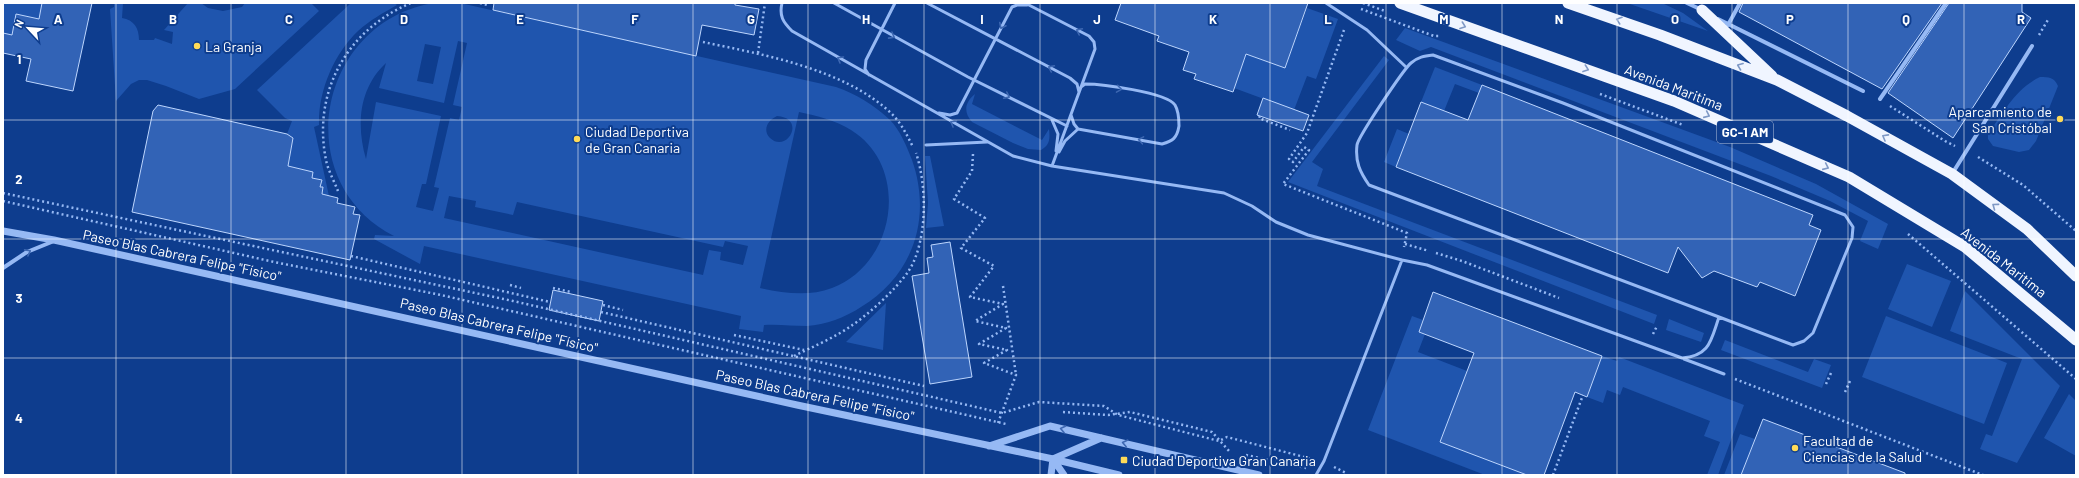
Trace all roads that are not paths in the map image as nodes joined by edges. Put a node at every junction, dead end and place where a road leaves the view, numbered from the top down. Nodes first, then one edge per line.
1 (782, 3) edge
2 (834, 3) edge
3 (895, 3) edge
4 (927, 3) edge
5 (1025, 3) edge
6 (1326, 3) edge
7 (1400, 3) edge
8 (1568, 3) edge
9 (1687, 3) edge
10 (1740, 3) edge
11 (1946, 3) edge
12 (1029, 5) junction
13 (1702, 10) junction
14 (1728, 25) junction
15 (881, 30) junction
16 (995, 39) junction
17 (2032, 46) road end
18 (1406, 67) junction
19 (868, 75) junction
20 (974, 80) junction
21 (1776, 80) junction
22 (1082, 87) junction
23 (1863, 91) dead end
24 (1079, 92) junction
25 (1880, 99) dead end
26 (935, 112) junction
27 (1071, 115) junction
28 (1052, 120) junction
29 (1067, 126) junction
30 (1078, 129) junction
31 (987, 142) junction
32 (926, 145) dead end
33 (1052, 166) junction
34 (1952, 174) junction
35 (2027, 229) junction
36 (3, 231) edge
37 (54, 240) junction
38 (1402, 260) junction
39 (3, 268) edge
40 (2076, 269) edge
41 (2076, 276) edge
42 (1720, 317) junction
43 (2076, 342) edge
44 (1682, 358) junction
45 (1724, 374) road end
46 (1102, 438) junction
47 (989, 446) junction
48 (1053, 459) junction
49 (1318, 474) edge
50 (1051, 475) edge
51 (1064, 475) edge
52 (1119, 475) edge
53 (1259, 475) edge

19 -> 1 lane
2 - 15 lane
3 - 15 lane
4 - 16 lane
5 - 12 lane
6 - 18 lane
7 -> 43 highway, Avenida Maritima / GC-1 AM
21 -> 8 highway
9 - 13 street
10 - 14 street
11 - 25 street
12 -> 16 lane
22 -> 12 lane
13 - 14 street
13 - 21 highway
14 - 23 street
15 - 19 lane
15 -> 20 lane
16 - 20 lane
24 -> 16 lane
17 - 34 street
18 - 42 lane
18 - 42 lane
19 - 26 lane
20 - 26 lane
20 -> 28 lane
34 -> 21 highway
22 - 24 lane
22 -> 30 lane
24 - 27 lane
31 -> 26 lane
27 - 29 lane
27 - 30 lane
28 - 29 lane
28 - 33 lane
29 - 33 lane
30 - 33 lane
31 - 32 lane
31 - 33 lane
33 - 38 lane
35 -> 34 highway
35 - 40 highway
35 - 41 highway
36 - 37 street, Paseo Blas Cabrera Felipe "Físico"
39 -> 37 street
37 - 47 street, Paseo Blas Cabrera Felipe "Físico"
38 - 44 lane
38 - 49 lane
42 - 44 lane
44 - 45 lane
46 -> 47 street
46 - 48 street
53 -> 46 street
47 - 48 street, Paseo Blas Cabrera Felipe "Físico"
48 - 50 street
48 - 51 street
48 - 52 street, Paseo Blas Cabrera Felipe "Físico"

